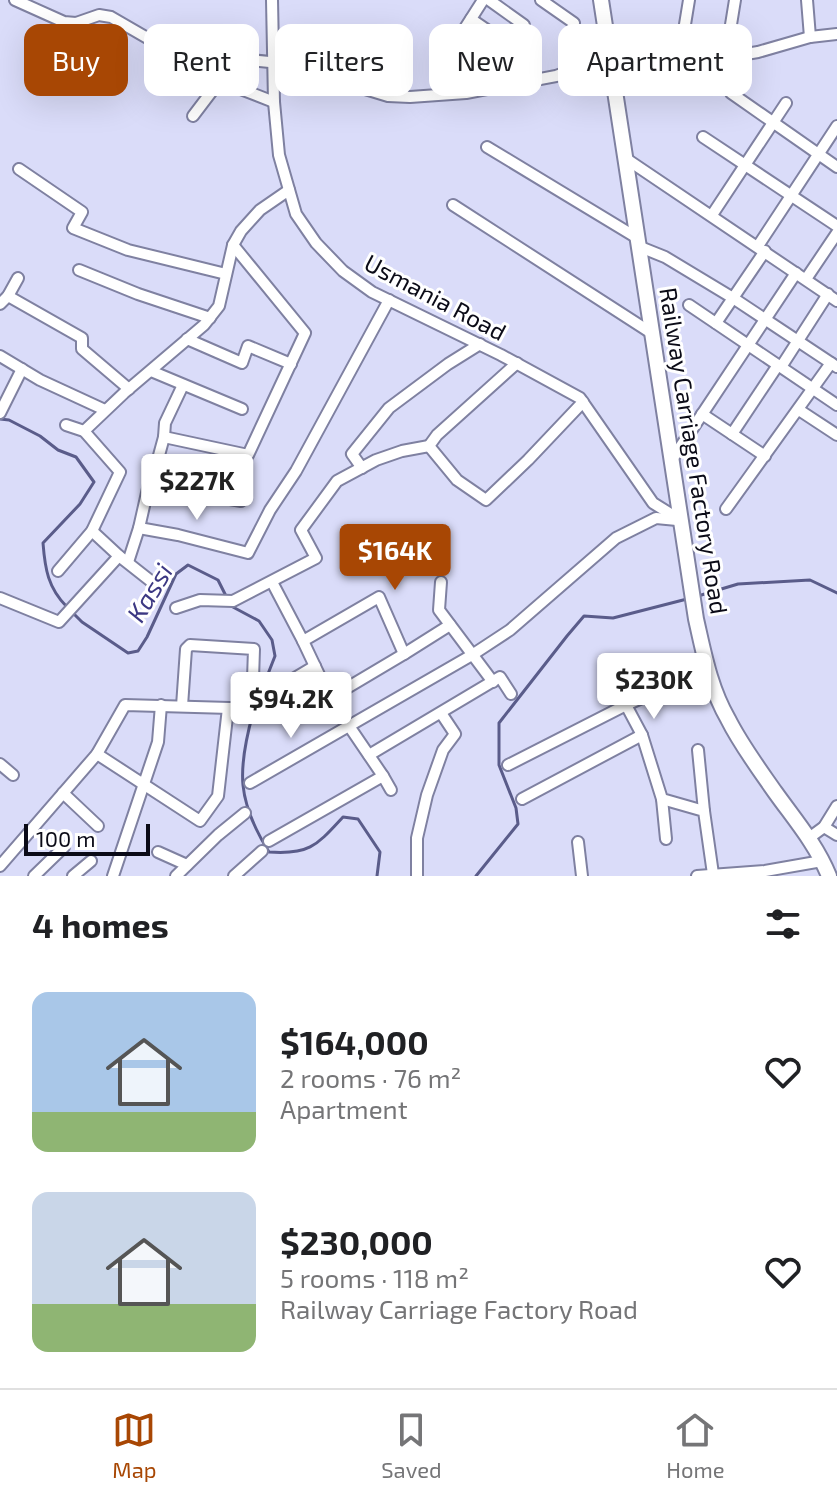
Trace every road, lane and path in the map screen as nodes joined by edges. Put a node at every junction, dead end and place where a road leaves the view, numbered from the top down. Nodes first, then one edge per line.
1 (15, 0) edge
2 (272, 0) edge
3 (486, 0) edge
4 (541, 0) edge
5 (601, 0) edge
6 (689, 0) edge
7 (735, 0) edge
8 (807, 0) edge
9 (471, 19) junction
10 (574, 23) dead end
11 (468, 24) edge
12 (478, 24) edge
13 (522, 24) edge
14 (605, 24) edge
15 (685, 24) edge
16 (731, 24) edge
17 (837, 34) edge
18 (144, 36) edge
19 (810, 37) junction
20 (752, 53) edge
21 (259, 61) edge
22 (274, 63) junction
23 (558, 75) edge
24 (208, 96) edge
25 (258, 96) edge
26 (617, 96) edge
27 (735, 96) edge
28 (274, 102) junction
29 (786, 103) dead end
30 (193, 116) dead end
31 (774, 123) junction
32 (837, 126) edge
33 (703, 137) dead end
34 (487, 147) dead end
35 (818, 154) junction
36 (625, 158) junction
37 (745, 165) junction
38 (837, 167) edge
39 (19, 169) dead end
40 (289, 190) junction
41 (791, 196) junction
42 (453, 205) dead end
43 (712, 215) junction
44 (837, 226) edge
45 (837, 233) edge
46 (639, 243) junction
47 (233, 245) junction
48 (761, 249) junction
49 (79, 270) dead end
50 (226, 274) junction
51 (801, 276) junction
52 (18, 278) dead end
53 (832, 297) edge
54 (733, 298) junction
55 (4, 300) edge
56 (389, 300) junction
57 (689, 305) dead end
58 (210, 318) junction
59 (766, 320) junction
60 (716, 323) junction
61 (653, 334) junction
62 (187, 339) junction
63 (799, 341) junction
64 (480, 344) junction
65 (749, 345) junction
66 (0, 356) edge
67 (517, 363) junction
68 (291, 364) junction
69 (835, 364) edge
70 (780, 366) junction
71 (22, 369) junction
72 (151, 371) junction
73 (183, 385) junction
74 (129, 389) junction
75 (814, 389) junction
76 (583, 402) junction
77 (837, 405) edge
78 (242, 409) dead end
79 (105, 410) junction
80 (799, 410) junction
81 (0, 413) edge
82 (702, 414) junction
83 (66, 425) dead end
84 (84, 431) junction
85 (732, 434) junction
86 (837, 435) edge
87 (164, 437) junction
88 (429, 446) junction
89 (765, 456) junction
90 (673, 458) junction
91 (362, 468) junction
92 (149, 484) junction
93 (241, 501) dead end
94 (726, 509) dead end
95 (683, 521) junction
96 (139, 528) junction
97 (92, 531) junction
98 (123, 559) junction
99 (58, 571) dead end
100 (152, 582) dead end
101 (272, 582) junction
102 (441, 582) dead end
103 (0, 598) edge
104 (176, 608) dead end
105 (450, 625) junction
106 (303, 641) junction
107 (404, 654) junction
108 (472, 655) junction
109 (315, 666) junction
110 (707, 669) junction
111 (493, 682) junction
112 (511, 694) dead end
113 (330, 698) junction
114 (161, 705) junction
115 (626, 705) junction
116 (182, 706) junction
117 (228, 708) junction
118 (256, 709) junction
119 (441, 713) junction
120 (349, 727) junction
121 (642, 735) junction
122 (698, 750) dead end
123 (97, 754) junction
124 (369, 755) junction
125 (0, 764) edge
126 (508, 765) dead end
127 (13, 775) dead end
128 (383, 776) junction
129 (144, 783) junction
130 (250, 783) dead end
131 (391, 790) dead end
132 (63, 793) junction
133 (522, 799) dead end
134 (662, 799) junction
135 (837, 806) edge
136 (704, 811) junction
137 (245, 813) dead end
138 (200, 821) junction
139 (98, 826) dead end
140 (824, 827) junction
141 (218, 835) junction
142 (837, 835) edge
143 (809, 838) junction
144 (666, 839) dead end
145 (269, 841) dead end
146 (578, 842) dead end
147 (64, 847) dead end
148 (262, 851) dead end
149 (158, 852) dead end
150 (91, 861) dead end
151 (822, 861) junction
152 (187, 865) junction
153 (0, 866) edge
154 (713, 874) edge
155 (34, 876) edge
156 (73, 876) edge
157 (113, 876) edge
158 (176, 876) edge
159 (234, 876) edge
160 (417, 876) edge
161 (582, 876) edge
162 (697, 876) edge
163 (829, 876) edge

1 - 18 street
2 - 22 street, Usmania Road
3 - 9 street
3 - 13 street
4 - 10 street
5 - 14 main road, Railway Carriage Factory Road
6 - 15 street
7 - 16 street
8 - 19 street
9 - 11 street
9 - 12 street
17 - 19 street
19 - 20 street
21 - 22 street
22 - 23 street
22 - 28 street, Usmania Road
24 - 30 street
25 - 28 street
26 - 36 main road, Railway Carriage Factory Road
27 - 31 street
28 - 40 street, Usmania Road
29 - 31 street
31 - 35 street
31 - 37 street
32 - 35 street
33 - 37 street
34 - 46 street
35 - 38 street
35 - 41 street
36 - 43 street
36 - 46 main road, Railway Carriage Factory Road
37 - 41 street
37 - 43 street
39 - 50 street
40 - 47 street
40 - 56 street, Usmania Road
41 - 44 street
41 - 48 street
42 - 61 street
43 - 48 street
45 - 51 street
46 - 54 street
46 - 61 main road, Railway Carriage Factory Road
47 - 50 street
47 - 68 street
48 - 51 street
48 - 54 street
49 - 58 street
50 - 58 street
51 - 53 street
51 - 59 street
52 - 55 street
53 - 63 street
54 - 59 street
54 - 60 street
55 - 74 street
56 - 64 street, Usmania Road
56 - 96 street
57 - 60 street
58 - 62 street
59 - 63 street
59 - 65 street
60 - 65 street
61 - 90 main road, Railway Carriage Factory Road
62 - 68 street
62 - 72 street
63 - 69 street
63 - 70 street
64 - 67 street, Usmania Road
64 - 91 street
65 - 70 street
65 - 82 street
66 - 71 street
67 - 76 street, Usmania Road
67 - 88 street
68 - 87 street
69 - 75 street
70 - 75 street
70 - 85 street
71 - 79 street
71 - 81 street
72 - 73 street
72 - 74 street
73 - 78 street
73 - 87 street
74 - 79 street
75 - 77 street
75 - 80 street
76 - 88 street
76 - 95 street, Usmania Road
79 - 84 street
80 - 86 street
80 - 89 street
82 - 85 street
82 - 90 street
83 - 84 street
84 - 97 street
85 - 89 street
87 - 92 street
88 - 91 street
89 - 94 street
90 - 95 main road, Railway Carriage Factory Road
91 - 101 street
92 - 93 street
92 - 96 street
95 - 108 street
95 - 110 main road, Railway Carriage Factory Road
96 - 98 street
97 - 98 street
97 - 99 street
98 - 100 street
98 - 103 street
101 - 104 street
101 - 106 street
102 - 105 street
105 - 107 street
105 - 108 street
106 - 107 street
106 - 109 street
107 - 113 street
108 - 111 street
108 - 120 street
109 - 113 street
109 - 118 street
110 - 115 street
110 - 143 main road, Railway Carriage Factory Road
111 - 112 street
111 - 119 street
113 - 120 street
114 - 116 street
114 - 123 street
114 - 129 street
115 - 121 street
115 - 126 street
116 - 117 street
116 - 118 street
117 - 118 street
117 - 138 street
119 - 124 street
119 - 160 street
120 - 124 street
120 - 130 street
121 - 133 street
121 - 134 street
122 - 136 street
123 - 129 street
123 - 132 street
124 - 128 street
125 - 127 street
128 - 131 street
128 - 145 street
129 - 138 street
129 - 157 street
132 - 139 street
132 - 153 street
134 - 136 street
134 - 144 street
135 - 140 street
136 - 154 street
137 - 141 street
138 - 141 street
140 - 142 street
140 - 143 street
141 - 152 street
143 - 151 main road, Railway Carriage Factory Road
146 - 161 street
147 - 155 street
148 - 159 street
149 - 152 street
150 - 156 street
151 - 154 street
151 - 163 main road, Railway Carriage Factory Road
152 - 158 street
154 - 162 street

